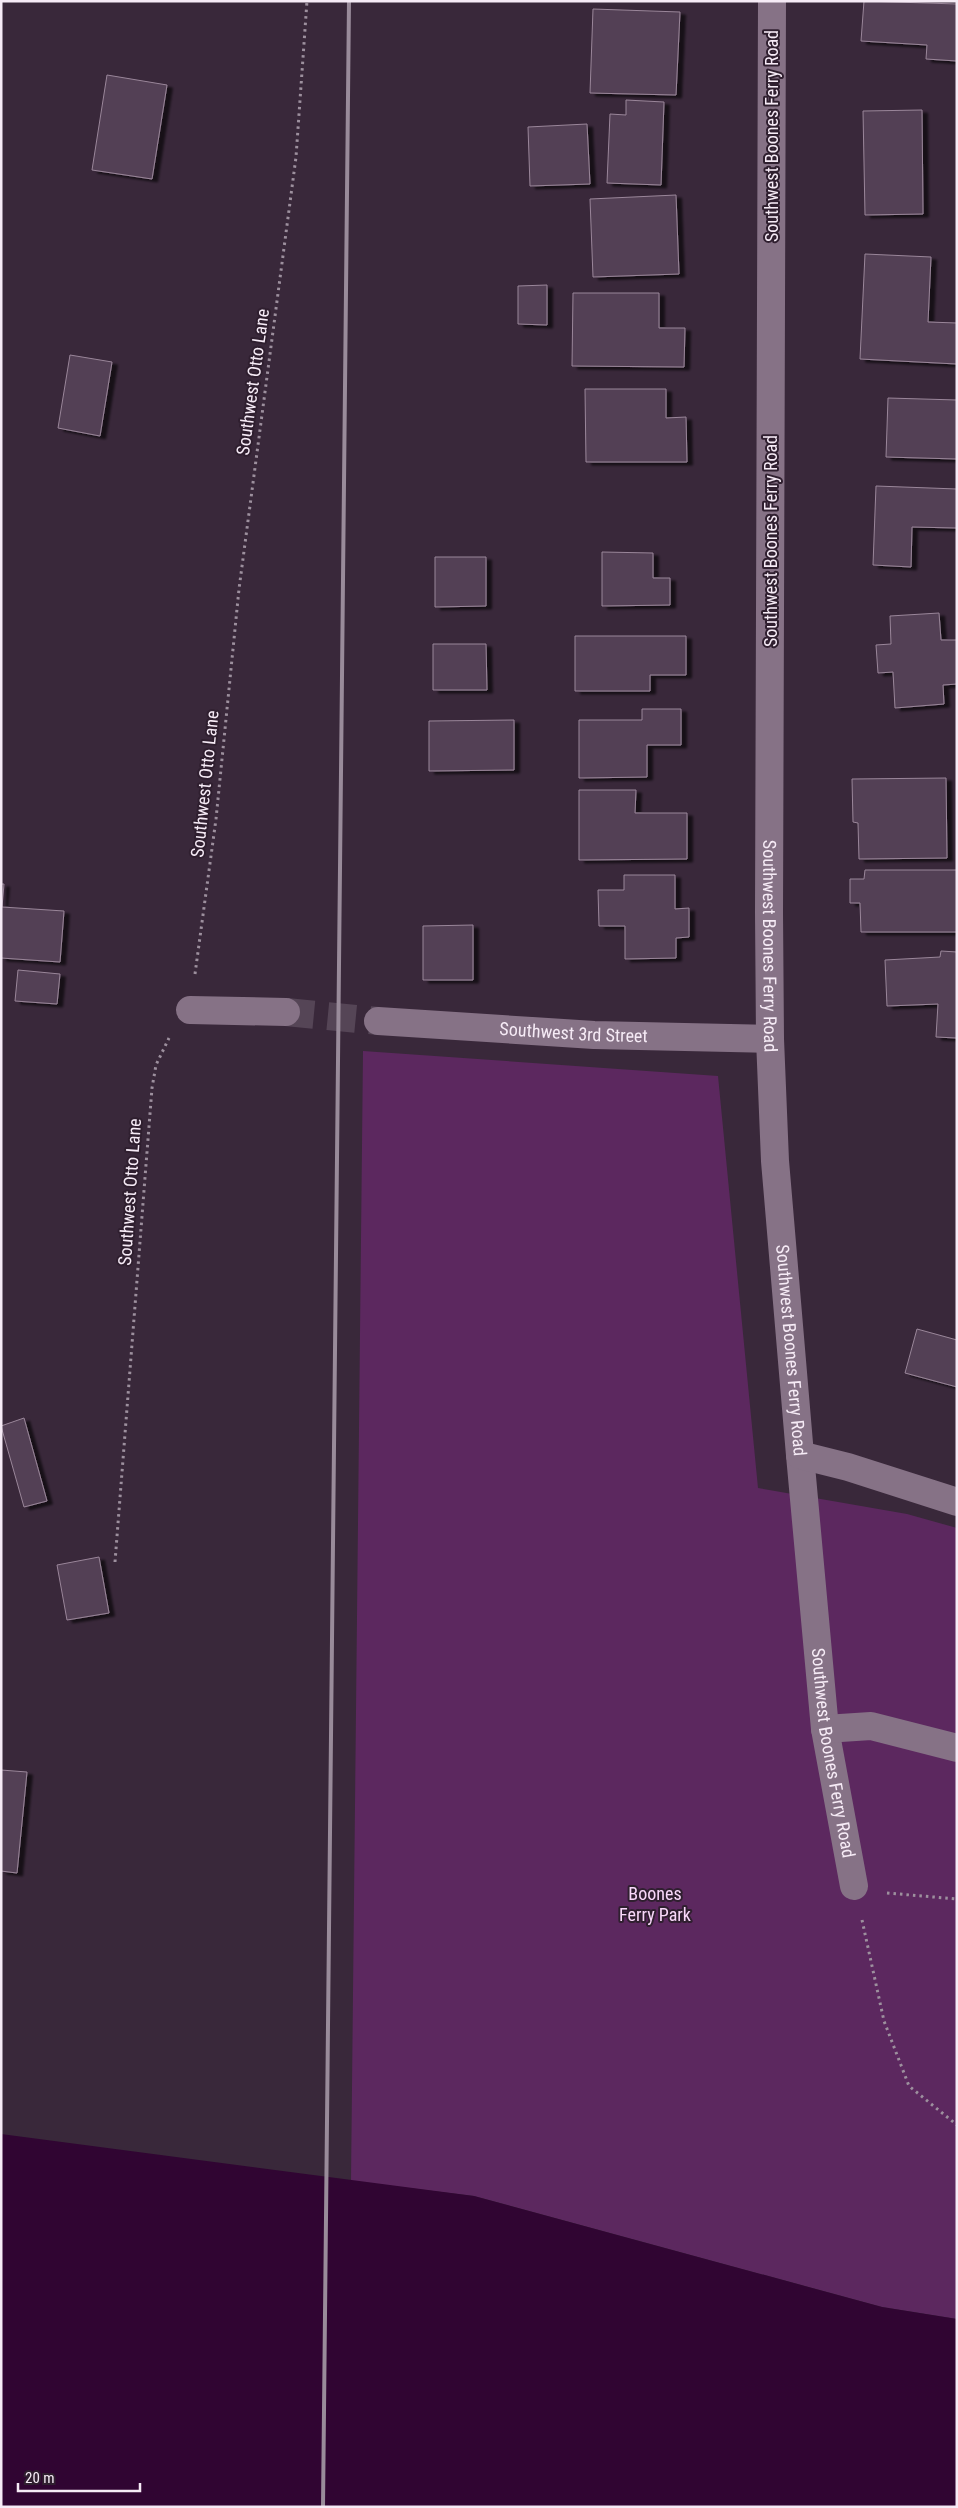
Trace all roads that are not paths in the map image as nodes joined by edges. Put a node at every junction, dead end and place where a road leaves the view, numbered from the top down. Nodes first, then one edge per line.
1 (772, 1) edge
2 (190, 1010) road end
3 (286, 1012) tunnel mouth
4 (378, 1021) tunnel mouth
5 (770, 1039) junction
6 (800, 1455) junction
7 (957, 1502) edge
8 (825, 1730) junction
9 (957, 1748) edge
10 (854, 1886) road end

1 - 5 street, Southwest Boones Ferry Road
2 - 3 street
4 - 5 street, Southwest 3rd Street
5 - 6 street, Southwest Boones Ferry Road
6 - 7 street
6 - 8 street, Southwest Boones Ferry Road
8 - 9 street
8 - 10 street, Southwest Boones Ferry Road

